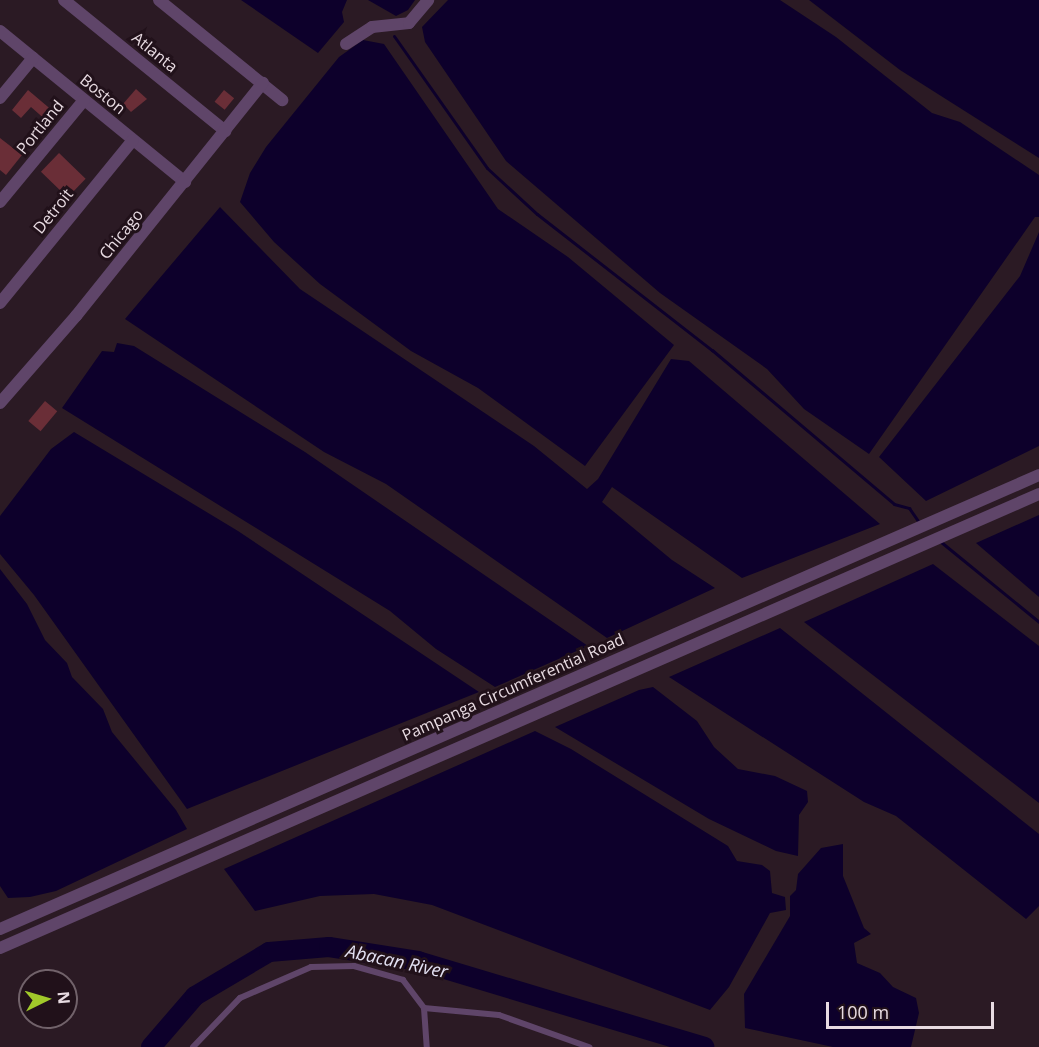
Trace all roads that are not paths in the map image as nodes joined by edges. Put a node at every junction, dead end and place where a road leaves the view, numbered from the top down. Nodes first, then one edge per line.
1 (64, 0) edge
2 (159, 0) edge
3 (428, 0) edge
4 (0, 31) edge
5 (346, 44) dead end
6 (33, 58) junction
7 (263, 83) junction
8 (0, 98) edge
9 (84, 100) junction
10 (282, 100) dead end
11 (225, 131) junction
12 (133, 140) junction
13 (185, 182) junction
14 (0, 202) edge
15 (0, 303) edge
16 (0, 403) edge
17 (1039, 475) edge
18 (1039, 494) edge
19 (0, 929) edge
20 (0, 948) edge
21 (424, 1008) junction
22 (193, 1047) edge
23 (427, 1047) edge
24 (589, 1047) edge

1 - 11 street, Atlanta
2 - 7 street
3 - 5 street
4 - 6 street, Boston
6 - 8 street
6 - 9 street, Boston
7 - 10 street
7 - 11 street, Chicago
9 - 12 street, Boston
9 - 14 street, Portland
11 - 13 street, Chicago
12 - 13 street, Boston
12 - 15 street, Detroit
13 - 16 street, Chicago
17 - 19 street, Pampanga Circumferential Road
18 - 20 street, Pampanga Circumferential Road
21 - 22 lane
21 - 23 lane
21 - 24 lane

